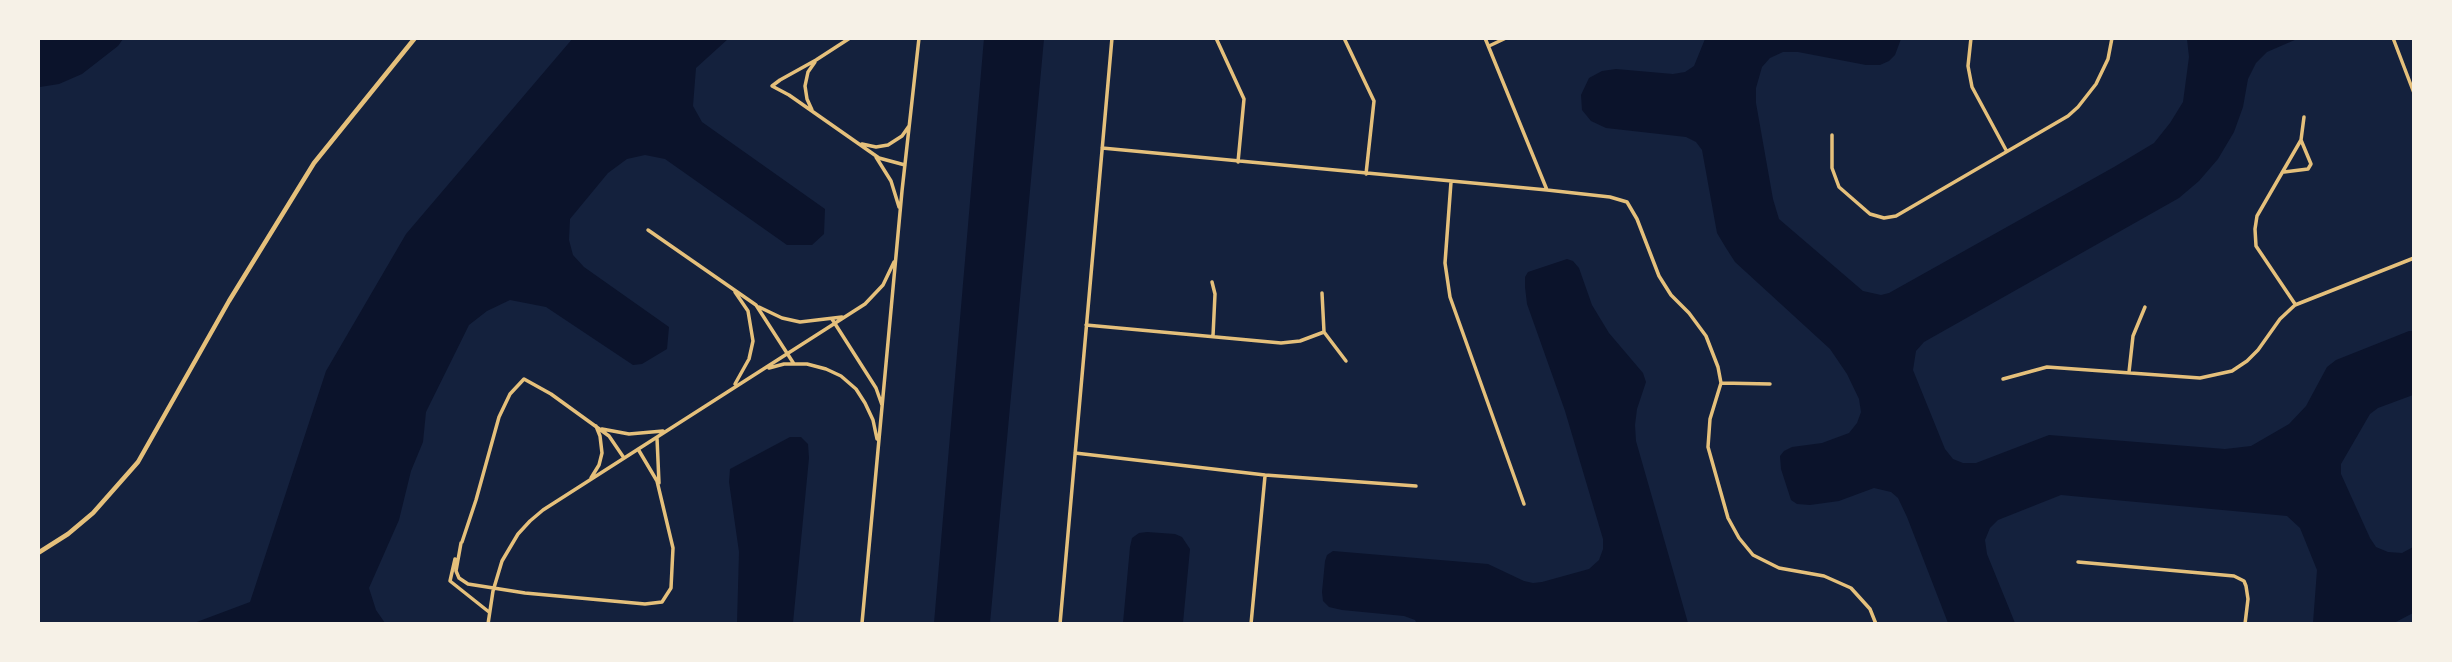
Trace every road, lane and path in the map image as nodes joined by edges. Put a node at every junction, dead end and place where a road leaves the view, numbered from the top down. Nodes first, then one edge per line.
1 (415, 38) edge
2 (850, 38) edge
3 (919, 38) edge
4 (1112, 38) edge
5 (1216, 38) edge
6 (1344, 38) edge
7 (1485, 38) edge
8 (1506, 38) edge
9 (1971, 38) edge
10 (2112, 38) edge
11 (2393, 38) edge
12 (1489, 46) junction
13 (816, 60) junction
14 (2413, 93) edge
15 (816, 113) junction
16 (2304, 117) dead end
17 (912, 118) junction
18 (1832, 135) dead end
19 (2301, 140) junction
20 (857, 142) junction
21 (1102, 148) junction
22 (2006, 150) junction
23 (871, 152) junction
24 (1238, 163) junction
25 (905, 165) junction
26 (2284, 172) junction
27 (1366, 174) junction
28 (1451, 182) junction
29 (1547, 190) junction
30 (900, 212) junction
31 (648, 230) dead end
32 (897, 248) junction
33 (2413, 258) edge
34 (1212, 282) dead end
35 (732, 288) junction
36 (1322, 293) dead end
37 (754, 304) junction
38 (2295, 305) junction
39 (2146, 307) dead end
40 (833, 321) junction
41 (1086, 326) junction
42 (1324, 332) junction
43 (1213, 336) junction
44 (788, 353) junction
45 (1346, 361) dead end
46 (794, 363) junction
47 (2129, 373) junction
48 (756, 374) junction
49 (2003, 379) dead end
50 (1721, 383) junction
51 (1770, 384) dead end
52 (729, 391) junction
53 (882, 411) junction
54 (596, 426) junction
55 (667, 431) junction
56 (657, 437) junction
57 (878, 448) junction
58 (638, 449) junction
59 (1075, 453) junction
60 (624, 458) junction
61 (1265, 475) junction
62 (584, 484) junction
63 (659, 485) junction
64 (1416, 486) dead end
65 (1524, 504) dead end
66 (461, 543) junction
67 (38, 553) edge
68 (2078, 562) dead end
69 (494, 587) junction
70 (489, 612) junction
71 (862, 623) edge
72 (488, 624) edge
73 (1060, 624) edge
74 (1251, 624) edge
75 (1876, 624) edge
76 (2245, 624) edge

1 - 67 street
2 - 13 street
3 - 17 street
4 - 21 street
5 - 24 street
6 - 27 street
7 - 12 street
8 - 12 street
9 - 22 street
10 - 22 street
11 - 14 street
12 - 29 street
13 - 15 street
13 - 15 street
15 - 20 street
16 - 19 street
17 - 20 street
17 - 25 street
18 - 22 street
19 - 26 street
19 - 26 street
20 - 23 street
21 - 24 street
21 - 41 street
23 - 25 street
23 - 30 street
24 - 27 street
25 - 30 street
26 - 38 street
27 - 28 street
28 - 29 street
28 - 65 street
29 - 50 street
30 - 32 street
31 - 35 street
32 - 40 street
32 - 53 street
33 - 38 street
34 - 43 street
35 - 37 street
35 - 52 street
36 - 42 street
37 - 40 street
37 - 44 street
38 - 47 street
39 - 47 street
40 - 44 street
40 - 53 street
41 - 43 street
41 - 59 street
42 - 43 street
42 - 45 street
44 - 46 street
44 - 48 street
46 - 48 street
46 - 57 street
47 - 49 street
48 - 52 street
50 - 51 street
50 - 75 street
52 - 55 street
53 - 57 street
54 - 55 street
54 - 60 street
54 - 62 street
54 - 66 street
55 - 56 street
56 - 58 street
56 - 63 street
57 - 71 street
58 - 60 street
58 - 63 street
59 - 61 street
59 - 73 street
60 - 62 street
61 - 64 street
61 - 74 street
62 - 69 street
63 - 69 street
66 - 69 street
66 - 70 street
68 - 76 street
69 - 70 street
70 - 72 street

